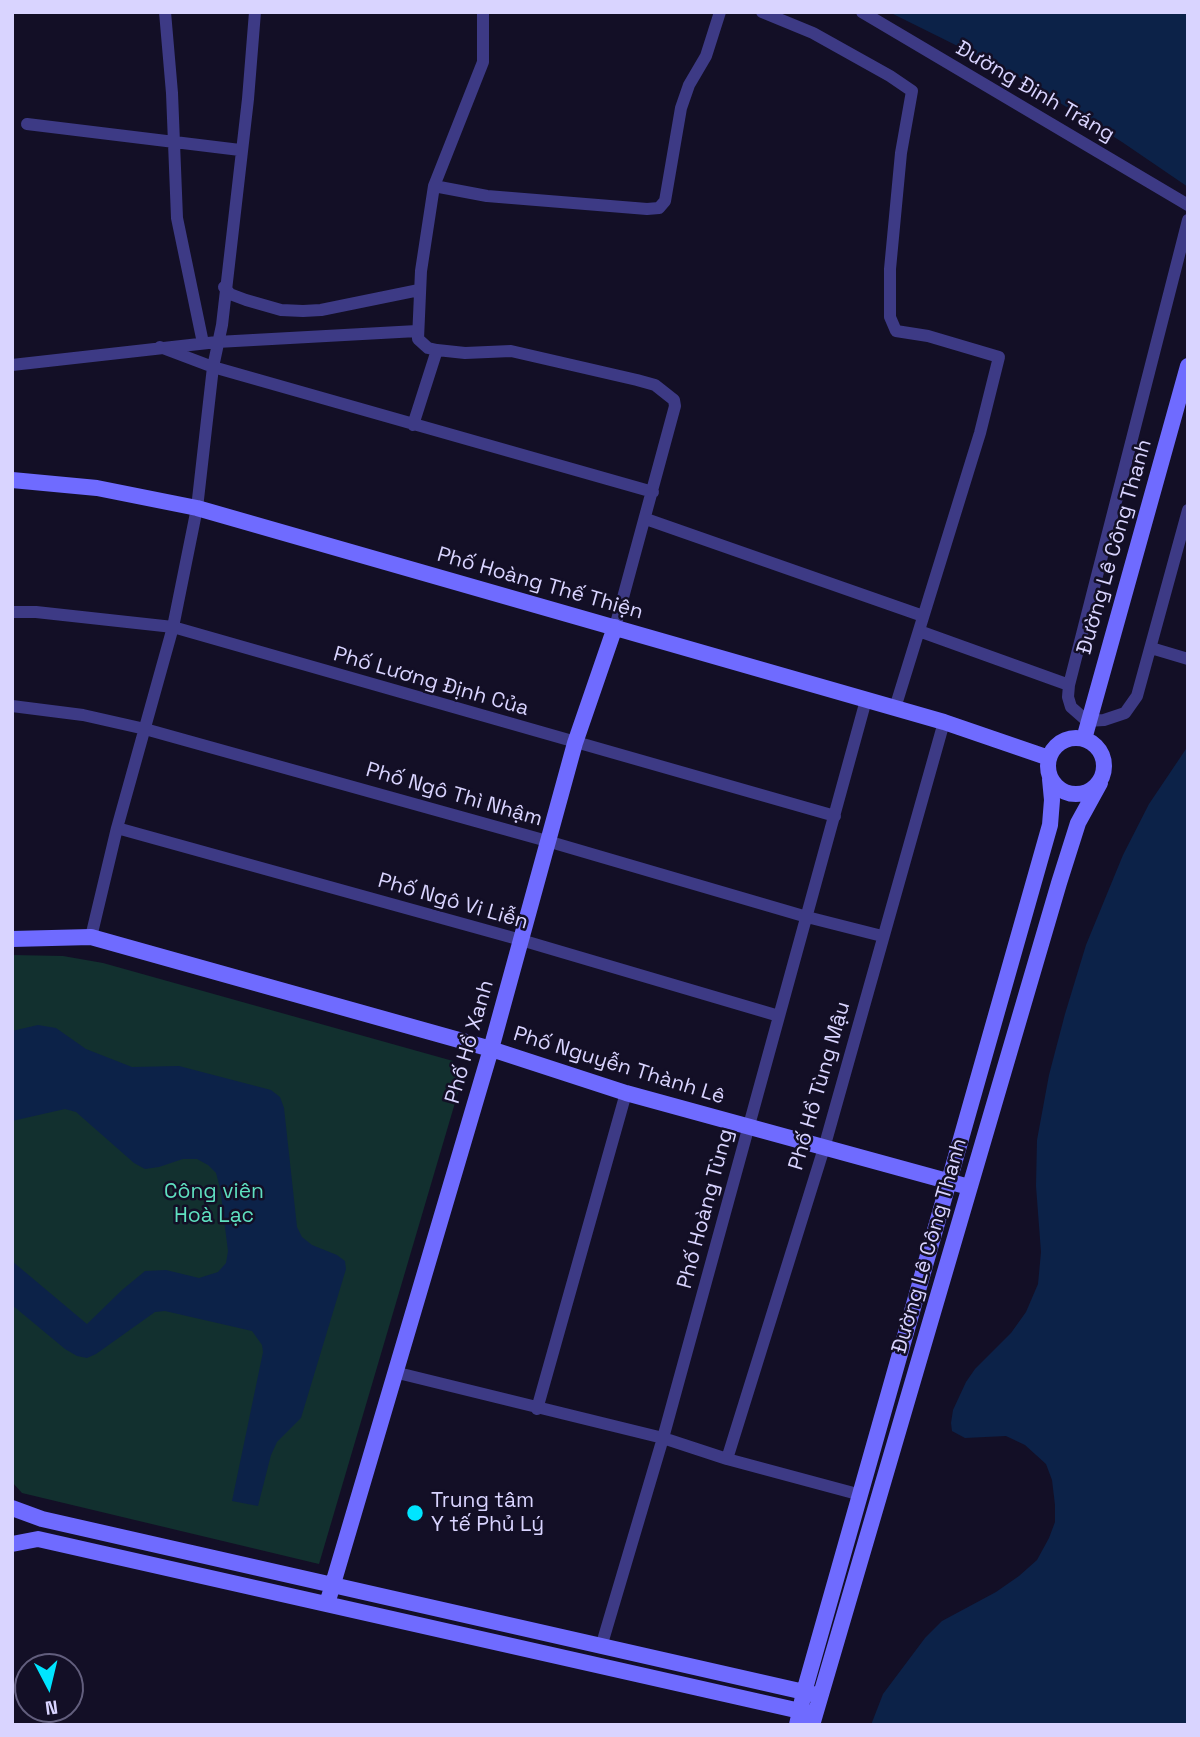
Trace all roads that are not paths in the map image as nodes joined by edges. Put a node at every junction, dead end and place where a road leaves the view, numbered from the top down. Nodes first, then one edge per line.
1 (165, 12) edge
2 (255, 12) edge
3 (483, 12) edge
4 (720, 12) edge
5 (762, 12) edge
6 (862, 12) edge
7 (27, 124) dead end
8 (175, 143) junction
9 (240, 150) junction
10 (434, 186) junction
11 (1188, 205) edge
12 (1188, 220) edge
13 (225, 287) junction
14 (419, 290) junction
15 (417, 331) junction
16 (217, 342) junction
17 (203, 343) junction
18 (160, 347) junction
19 (437, 350) junction
20 (12, 365) edge
21 (1188, 366) edge
22 (213, 368) junction
23 (413, 425) junction
24 (12, 480) edge
25 (653, 492) junction
26 (197, 509) junction
27 (1188, 510) edge
28 (646, 519) junction
29 (12, 612) edge
30 (923, 616) junction
31 (173, 627) junction
32 (615, 627) junction
33 (919, 631) junction
34 (1151, 648) junction
35 (1188, 659) edge
36 (1069, 685) junction
37 (866, 700) junction
38 (12, 706) edge
39 (895, 708) junction
40 (1087, 721) junction
41 (944, 722) junction
42 (145, 729) junction
43 (1084, 739) junction
44 (575, 743) junction
45 (1049, 758) junction
46 (1050, 779) junction
47 (1100, 783) junction
48 (835, 816) junction
49 (117, 828) junction
50 (548, 841) junction
51 (807, 917) junction
52 (882, 936) junction
53 (91, 937) junction
54 (12, 939) edge
55 (520, 940) junction
56 (779, 1016) junction
57 (491, 1049) junction
58 (626, 1093) junction
59 (749, 1125) junction
60 (824, 1148) junction
61 (950, 1181) junction
62 (969, 1187) junction
63 (394, 1372) junction
64 (537, 1409) junction
65 (663, 1438) junction
66 (727, 1459) junction
67 (861, 1495) junction
68 (12, 1508) edge
69 (12, 1544) edge
70 (331, 1585) junction
71 (327, 1604) junction
72 (601, 1647) junction
73 (597, 1665) junction
74 (811, 1694) junction
75 (806, 1719) edge

1 - 8 street
2 - 9 street
3 - 10 street
4 - 10 street
5 - 30 street
6 - 11 street, Đường Đinh Tráng
7 - 8 street
8 - 9 street
8 - 17 street
9 - 13 street
10 - 14 street
12 - 36 street
13 - 14 street
13 - 16 street
14 - 15 street
15 - 16 street
15 - 19 street
16 - 17 street
16 - 22 street
17 - 18 street
18 - 20 street
18 - 22 street
19 - 23 street
19 - 25 street, Phố Hồ Xanh
21 - 40 street, Đường Lê Công Thanh
22 - 23 street
22 - 26 street
23 - 25 street
24 - 26 street, Phố Hoàng Thế Thiện
25 - 28 street, Phố Hồ Xanh
26 - 31 street
26 - 32 street, Phố Hoàng Thế Thiện
27 - 34 street
28 - 30 street
28 - 32 street, Phố Hồ Xanh
29 - 31 street, Phố Lương Định Của
30 - 33 street
31 - 42 street
31 - 44 street, Phố Lương Định Của
32 - 37 street, Phố Hoàng Thế Thiện
32 - 44 street, Phố Hồ Xanh
33 - 36 street
33 - 39 street
34 - 35 street
34 - 40 street
36 - 40 street
37 - 39 street, Phố Hoàng Thế Thiện
37 - 48 street, Phố Hoàng Tùng
38 - 42 street, Phố Ngô Thì Nhậm
39 - 41 street, Phố Hoàng Thế Thiện
40 - 43 street, Đường Lê Công Thanh
41 - 45 street, Phố Hoàng Thế Thiện
41 - 52 street, Phố Hồ Tùng Mậu
42 - 49 street
42 - 50 street, Phố Ngô Thì Nhậm
43 - 45 street
43 - 47 street
44 - 48 street, Phố Lương Định Của
44 - 50 street, Phố Hồ Xanh
45 - 46 street
46 - 47 street
46 - 61 street, Đường Lê Công Thanh
47 - 62 street, Đường Lê Công Thanh
48 - 51 street, Phố Hoàng Tùng
49 - 53 street
49 - 55 street, Phố Ngô Vi Liễn
50 - 51 street, Phố Ngô Thì Nhậm
50 - 55 street, Phố Hồ Xanh
51 - 52 street, Phố Ngô Thì Nhậm
51 - 56 street, Phố Hoàng Tùng
52 - 60 street, Phố Hồ Tùng Mậu
53 - 54 street, Phố Nguyễn Thành Lê
53 - 57 street, Phố Nguyễn Thành Lê
55 - 56 street, Phố Ngô Vi Liễn
55 - 57 street, Phố Hồ Xanh
56 - 59 street, Phố Hoàng Tùng
57 - 58 street, Phố Nguyễn Thành Lê
57 - 63 street, Phố Hồ Xanh
58 - 59 street, Phố Nguyễn Thành Lê
58 - 64 street
59 - 60 street, Phố Nguyễn Thành Lê
59 - 65 street, Phố Hoàng Tùng
60 - 61 street, Phố Nguyễn Thành Lê
60 - 66 street, Phố Hồ Tùng Mậu
61 - 62 street, Phố Nguyễn Thành Lê
61 - 67 street, Đường Lê Công Thanh
62 - 74 street, Đường Lê Công Thanh
63 - 64 street
63 - 70 street, Phố Hồ Xanh
64 - 65 street
65 - 66 street
65 - 72 street, Phố Hoàng Tùng
66 - 67 street
67 - 74 street, Đường Lê Công Thanh
68 - 70 street
69 - 71 street
70 - 71 street, Phố Hồ Xanh
70 - 72 street
71 - 73 street
72 - 73 street
72 - 74 street
73 - 75 street
74 - 75 street, Đường Lê Công Thanh

